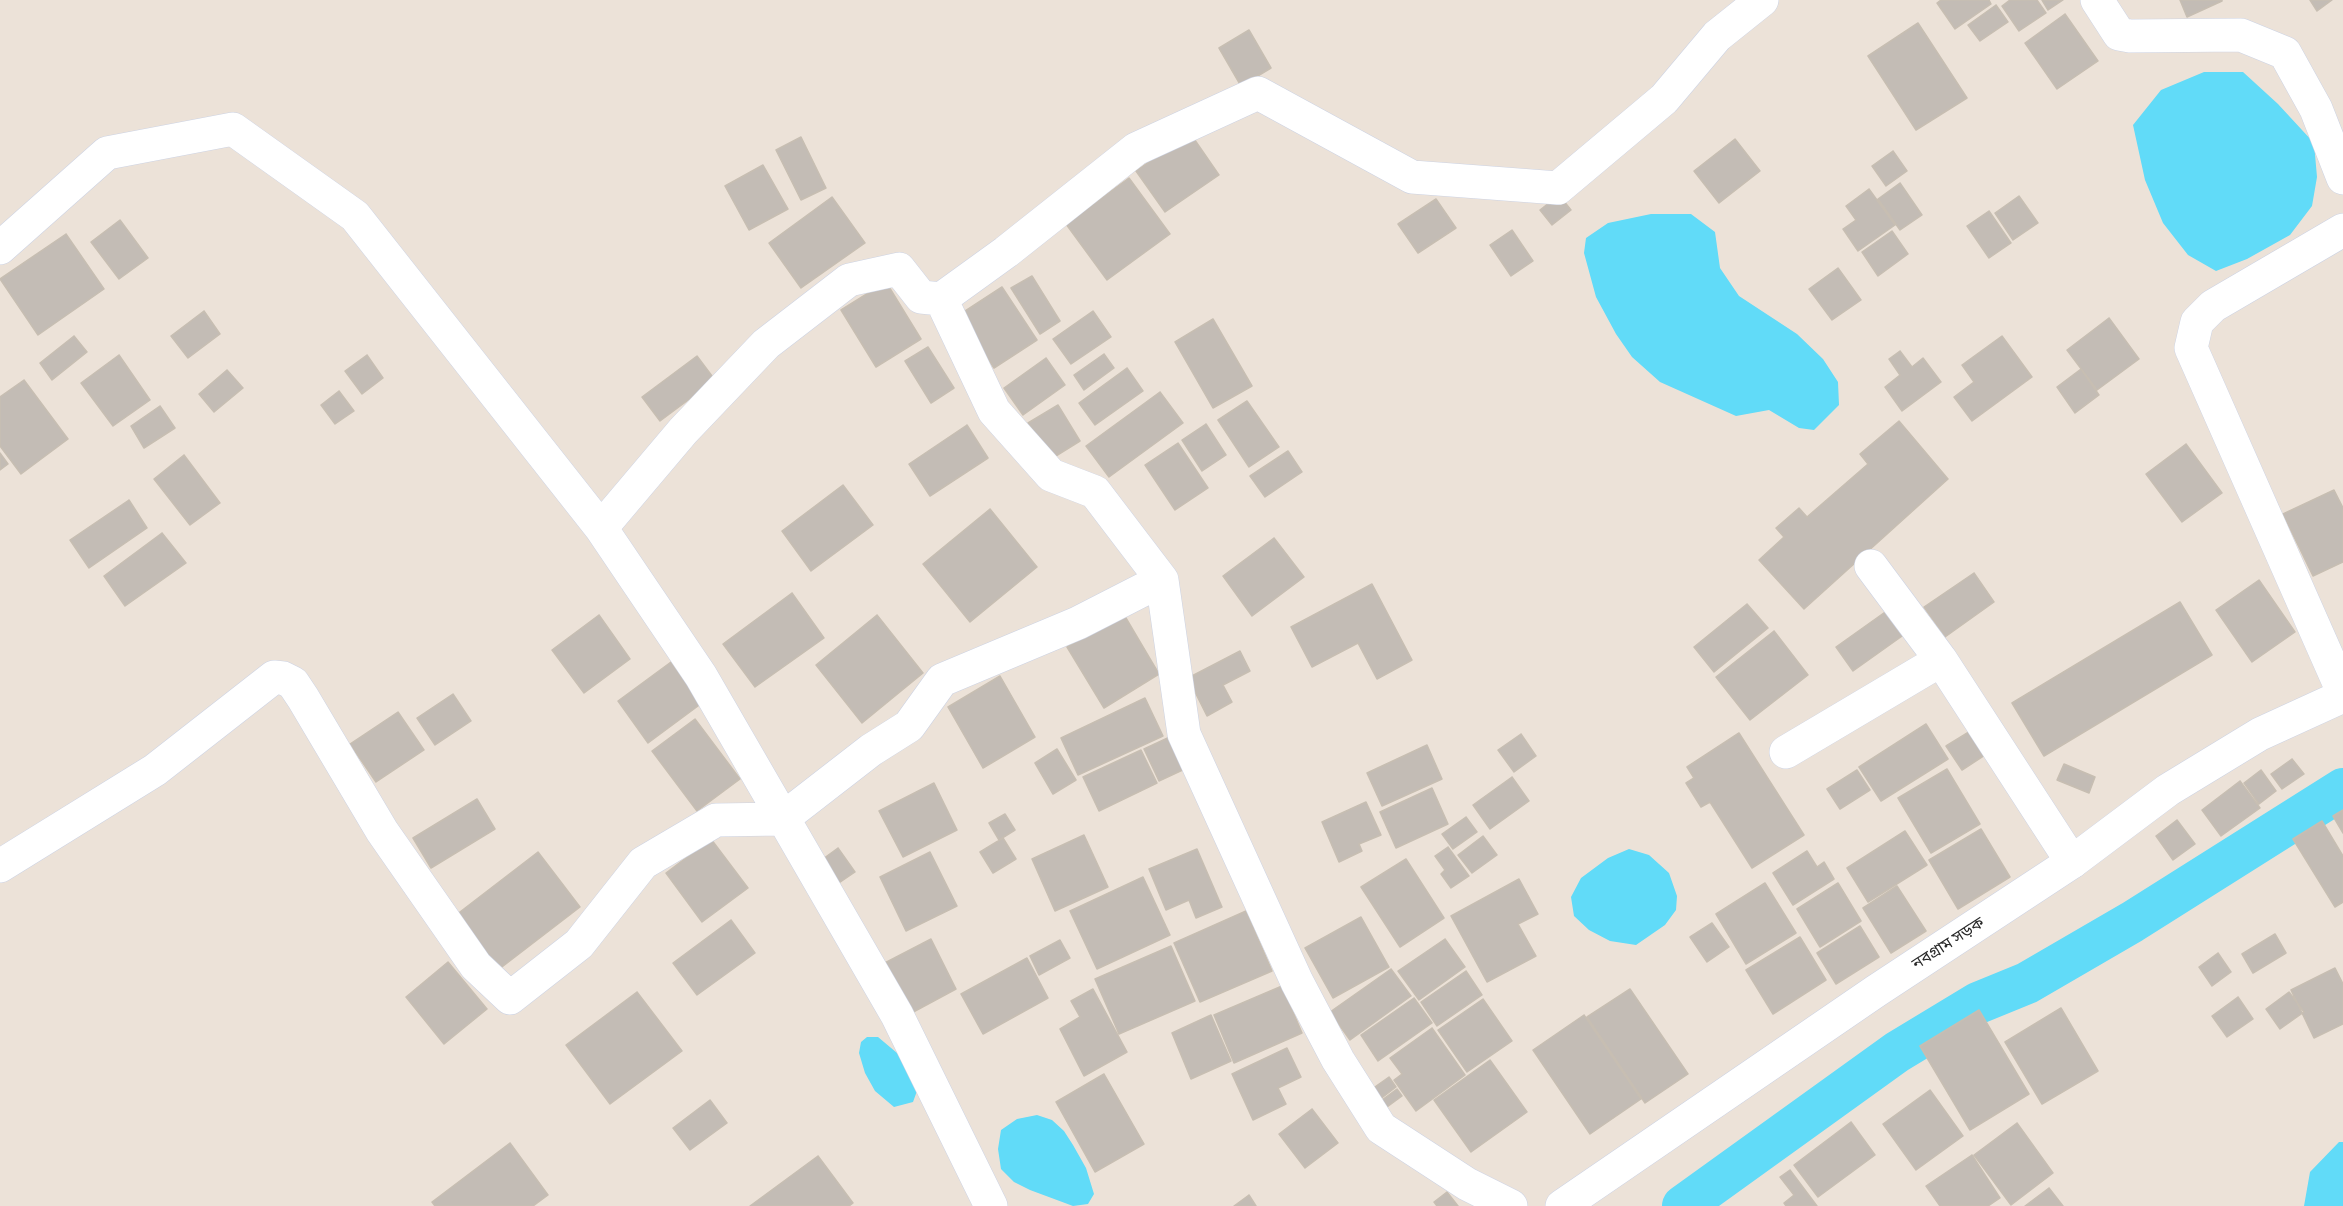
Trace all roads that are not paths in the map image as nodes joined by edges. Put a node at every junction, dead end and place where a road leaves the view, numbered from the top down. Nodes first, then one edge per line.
1 (1762, 0) edge
2 (2097, 0) edge
3 (2331, 109) edge
4 (2343, 178) edge
5 (2343, 230) edge
6 (0, 248) edge
7 (941, 299) junction
8 (601, 528) junction
9 (1871, 566) dead end
10 (1162, 580) junction
11 (1941, 660) junction
12 (2343, 694) edge
13 (1786, 753) dead end
14 (782, 819) junction
15 (2073, 862) junction
16 (0, 866) edge
17 (1595, 1197) edge
18 (991, 1206) edge
19 (1510, 1206) edge
20 (1562, 1206) edge

1 - 7 street
2 - 3 street
3 - 4 street
5 - 12 street
6 - 8 street
7 - 8 street
7 - 10 street
8 - 14 street
9 - 11 street
10 - 14 street
10 - 19 street
11 - 13 street
11 - 15 street
12 - 15 street, নবগ্রাম সড়ক
14 - 16 street
14 - 18 street
15 - 17 street, নবগ্রাম সড়ক
17 - 20 street, নবগ্রাম সড়ক

